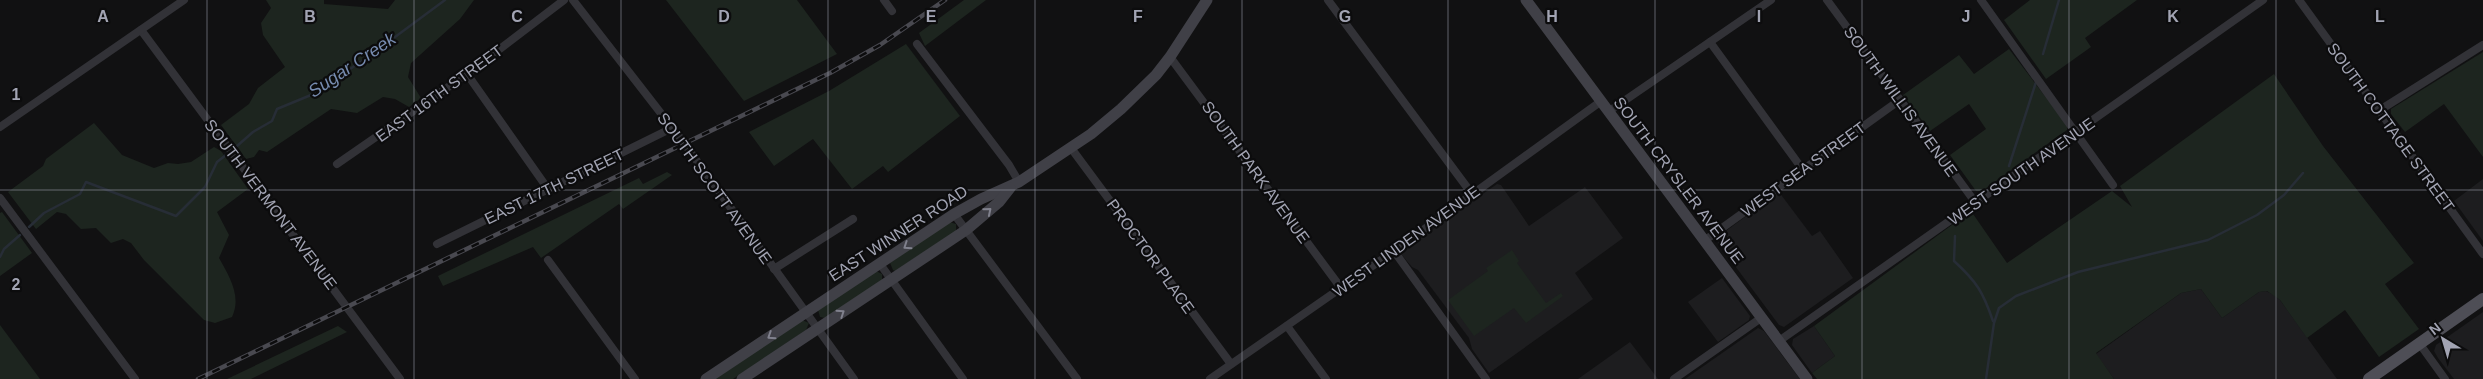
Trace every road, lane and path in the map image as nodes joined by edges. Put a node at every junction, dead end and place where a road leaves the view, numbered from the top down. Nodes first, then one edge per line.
1 (184, 0) edge
2 (564, 0) edge
3 (573, 0) edge
4 (884, 0) edge
5 (1207, 0) edge
6 (1328, 0) edge
7 (1526, 0) edge
8 (1771, 0) edge
9 (1827, 0) edge
10 (1982, 0) edge
11 (2263, 0) edge
12 (2299, 0) edge
13 (892, 11) dead end
14 (141, 30) junction
15 (1710, 42) junction
16 (917, 44) dead end
17 (2483, 45) edge
18 (1170, 57) junction
19 (467, 74) junction
20 (1898, 95) junction
21 (1600, 102) junction
22 (2380, 110) junction
23 (1608, 112) junction
24 (0, 127) edge
25 (672, 128) junction
26 (2076, 134) junction
27 (1071, 148) junction
28 (337, 164) dead end
29 (1802, 170) junction
30 (1014, 185) junction
31 (2113, 185) dead end
32 (548, 189) junction
33 (1472, 194) junction
34 (0, 198) edge
35 (1975, 202) junction
36 (954, 214) junction
37 (853, 219) dead end
38 (966, 230) junction
39 (1704, 241) junction
40 (437, 244) dead end
41 (1394, 251) junction
42 (2483, 254) edge
43 (548, 260) dead end
44 (880, 264) junction
45 (774, 269) junction
46 (892, 280) junction
47 (1341, 288) junction
48 (2483, 299) edge
49 (806, 313) junction
50 (1761, 318) junction
51 (1287, 326) junction
52 (818, 329) junction
53 (1779, 341) junction
54 (2419, 343) junction
55 (1231, 364) junction
56 (135, 379) edge
57 (400, 379) edge
58 (635, 379) edge
59 (706, 379) edge
60 (742, 379) edge
61 (854, 379) edge
62 (963, 379) edge
63 (1077, 379) edge
64 (1210, 379) edge
65 (1326, 379) edge
66 (1486, 379) edge
67 (1674, 379) edge
68 (1806, 379) edge
69 (2369, 379) edge
70 (2445, 379) edge

1 - 14 street
2 - 19 street, EAST 16TH STREET
3 - 25 street, SOUTH SCOTT AVENUE
4 - 13 street
5 - 18 street
6 - 33 street
7 - 21 street, SOUTH CRYSLER AVENUE
8 - 15 street
9 - 20 street, SOUTH WILLIS AVENUE
10 - 26 street
11 - 26 street, WEST SOUTH AVENUE
12 - 22 street, SOUTH COTTAGE STREET
14 - 24 street
14 - 57 street, SOUTH VERMONT AVENUE
15 - 23 street
15 - 29 street
16 - 30 street
17 - 22 street
18 - 27 street
18 - 47 street, SOUTH PARK AVENUE
19 - 28 street, EAST 16TH STREET
19 - 32 street
20 - 29 street, WEST SEA STREET
20 - 35 street, SOUTH WILLIS AVENUE
21 - 23 street, SOUTH CRYSLER AVENUE
21 - 33 street, WEST LINDEN AVENUE
22 - 42 street, SOUTH COTTAGE STREET
23 - 39 street, SOUTH CRYSLER AVENUE
25 - 32 street, EAST 17TH STREET
25 - 45 street, SOUTH SCOTT AVENUE
26 - 31 street
26 - 35 street, WEST SOUTH AVENUE
27 - 30 street
27 - 55 street, PROCTOR PLACE
29 - 39 street, WEST SEA STREET
30 - 36 street, EAST WINNER ROAD
38 -> 30 street, EAST WINNER ROAD
32 - 40 street, EAST 17TH STREET
33 - 41 street, WEST LINDEN AVENUE
34 - 56 street
35 - 53 street, WEST SOUTH AVENUE
36 - 38 street
36 -> 44 street, EAST WINNER ROAD
37 - 45 street
38 - 46 street, EAST WINNER ROAD
38 - 63 street
39 - 50 street, SOUTH CRYSLER AVENUE
41 - 47 street, WEST LINDEN AVENUE
41 - 66 street
43 - 58 street
44 - 46 street
44 - 49 street, EAST WINNER ROAD
45 - 49 street, SOUTH SCOTT AVENUE
52 -> 46 street, EAST WINNER ROAD
46 - 62 street
47 - 51 street, WEST LINDEN AVENUE
48 - 54 main road
49 - 52 street, SOUTH SCOTT AVENUE
49 -> 59 street, EAST WINNER ROAD
50 - 53 street, SOUTH CRYSLER AVENUE
50 - 67 street
51 - 55 street, WEST LINDEN AVENUE
51 - 65 street
52 - 60 street, EAST WINNER ROAD
52 - 61 street, SOUTH SCOTT AVENUE
53 - 68 street, SOUTH CRYSLER AVENUE
54 - 69 main road
54 - 70 street
55 - 64 street, WEST LINDEN AVENUE

